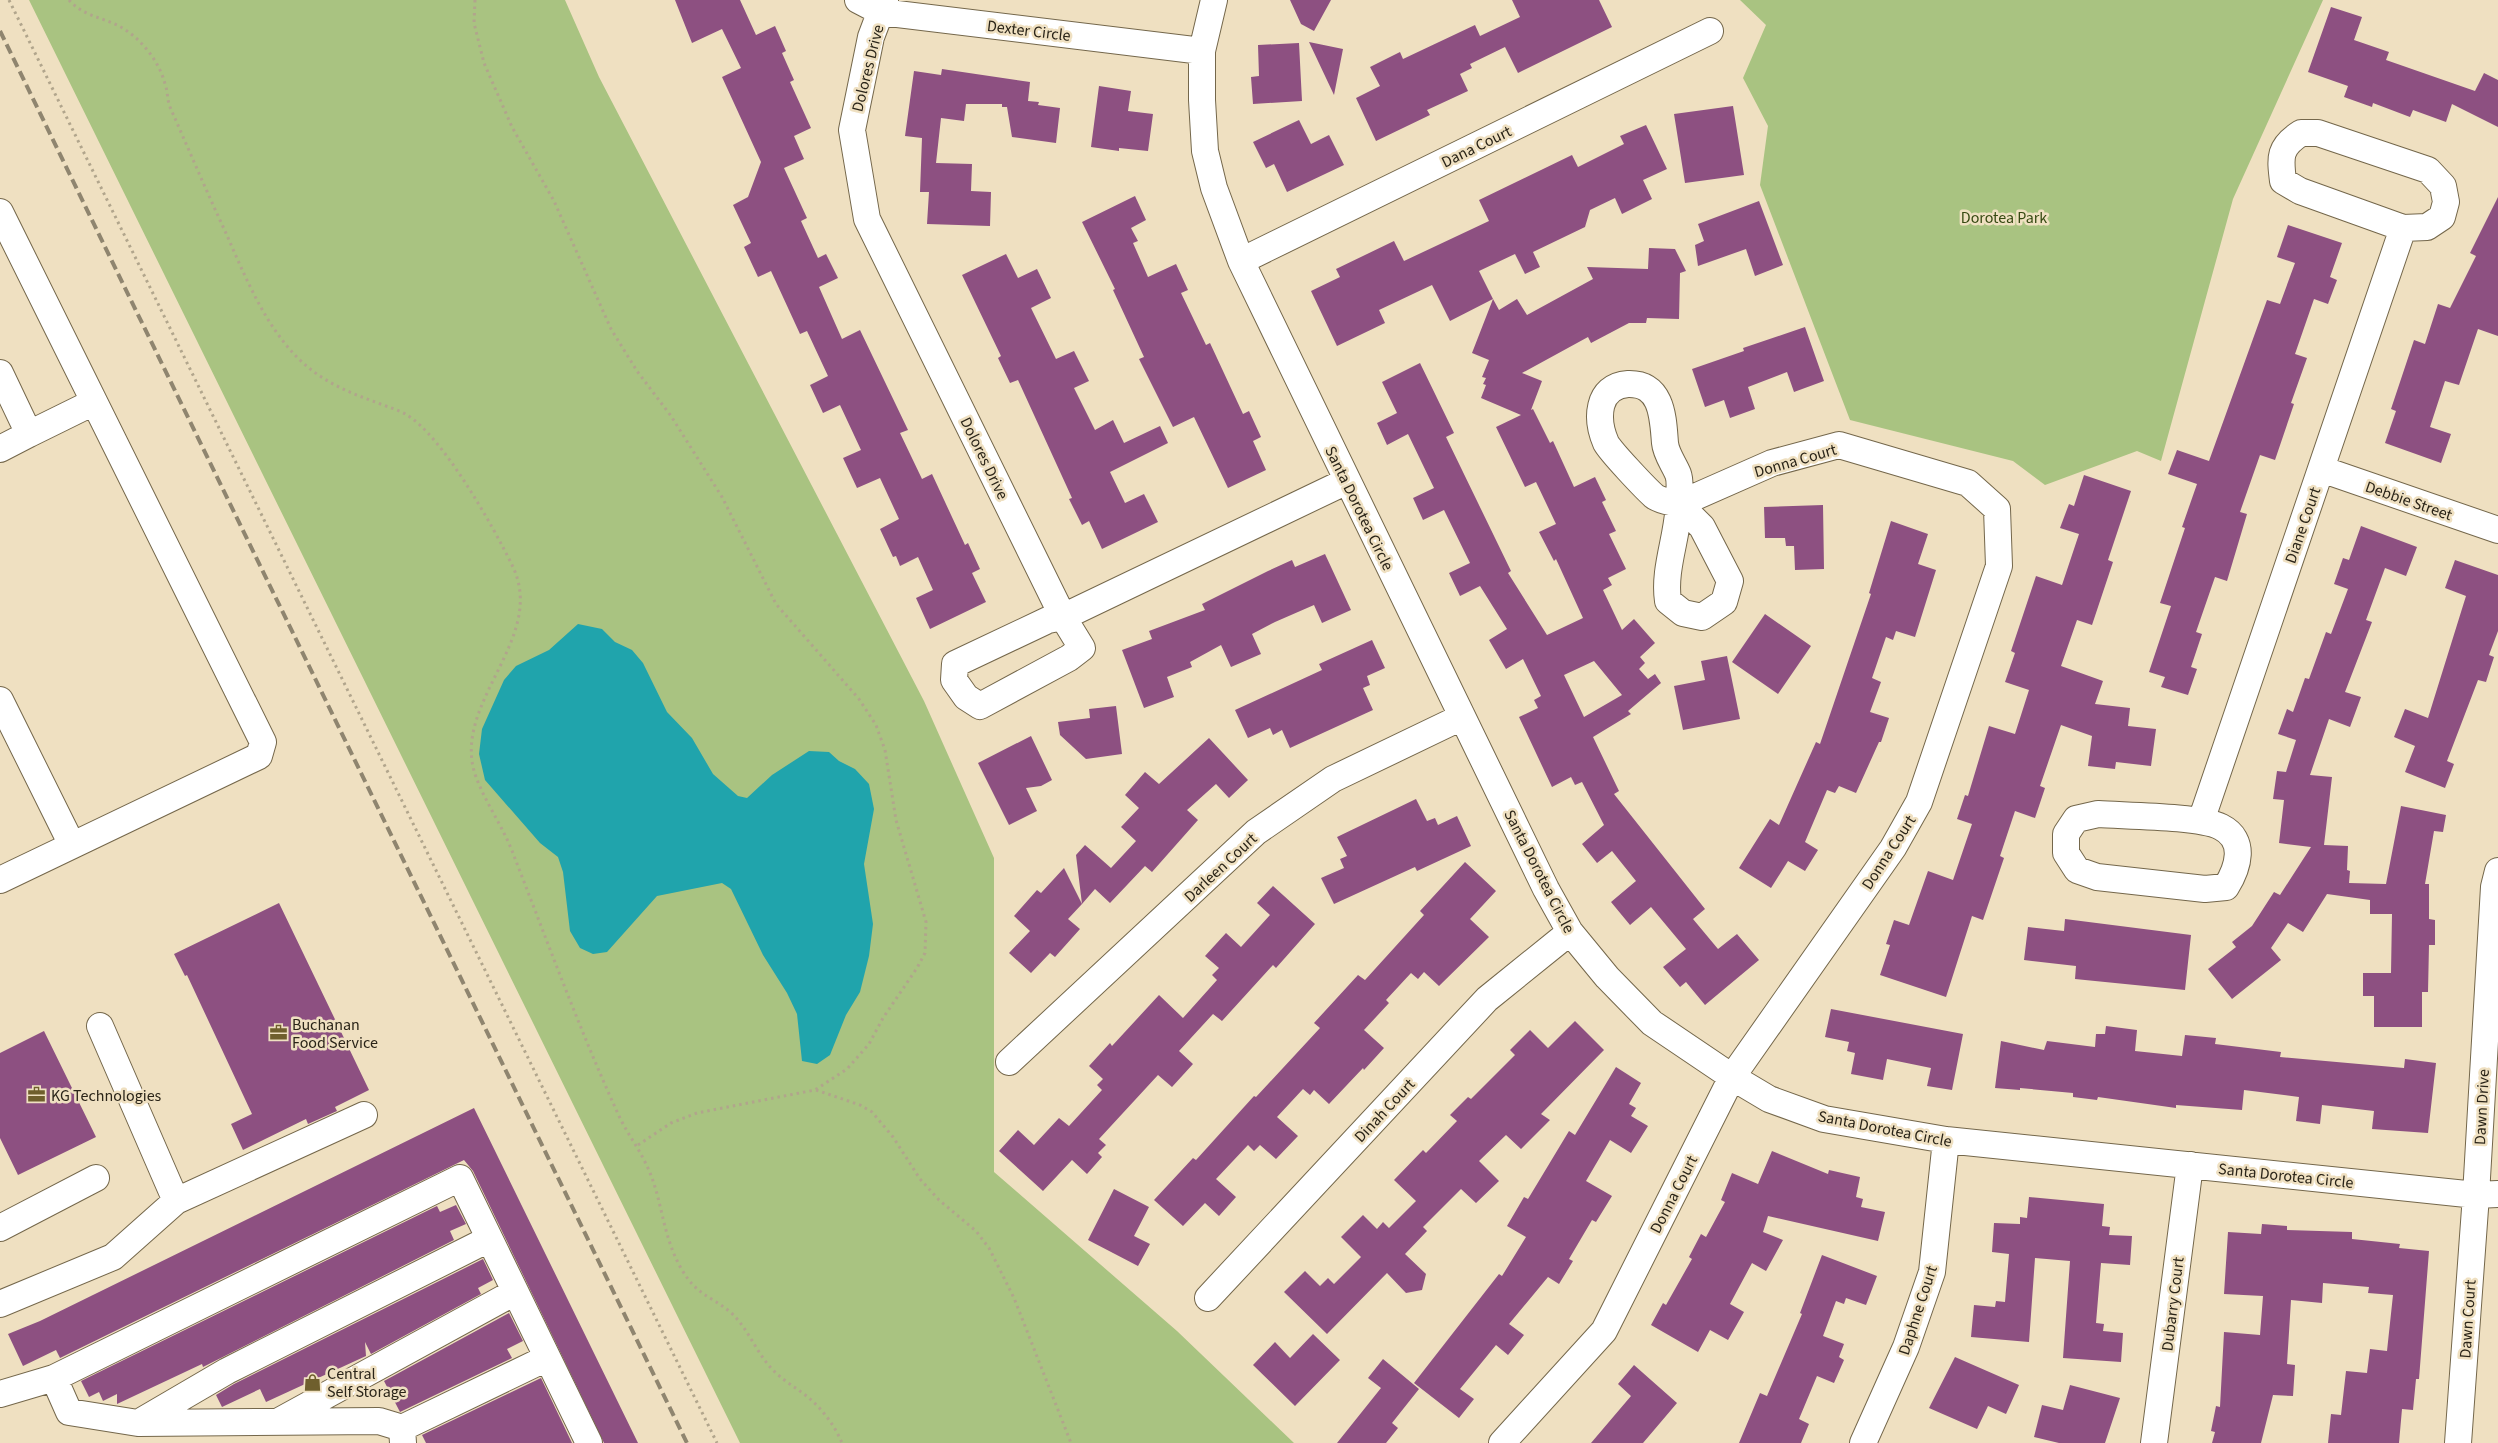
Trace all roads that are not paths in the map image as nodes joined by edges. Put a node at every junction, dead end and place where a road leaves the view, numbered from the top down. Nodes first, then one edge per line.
1 (858, 0) edge
2 (1214, 0) edge
3 (883, 6) edge
4 (1710, 32) dead end
5 (1202, 50) junction
6 (0, 212) edge
7 (2403, 228) junction
8 (1241, 261) junction
9 (0, 373) edge
10 (94, 402) junction
11 (29, 434) junction
12 (0, 449) edge
13 (2321, 469) junction
14 (1347, 481) junction
15 (1679, 504) dead end
16 (2498, 530) edge
17 (0, 700) edge
18 (1462, 717) junction
19 (2201, 821) junction
20 (72, 845) junction
21 (2498, 871) edge
22 (0, 880) edge
23 (1570, 932) junction
24 (100, 1026) dead end
25 (1010, 1062) dead end
26 (1732, 1077) junction
27 (364, 1115) dead end
28 (1946, 1140) junction
29 (2190, 1165) junction
30 (96, 1178) dead end
31 (2487, 1195) edge
32 (176, 1201) junction
33 (0, 1228) edge
34 (489, 1239) junction
35 (515, 1292) junction
36 (1208, 1298) dead end
37 (0, 1304) edge
38 (547, 1358) junction
39 (54, 1378) junction
40 (0, 1394) edge
41 (278, 1422) junction
42 (138, 1423) junction
43 (402, 1435) edge
44 (589, 1443) edge
45 (1502, 1443) edge
46 (1864, 1443) edge
47 (2154, 1443) edge
48 (2458, 1443) edge

1 - 3 street, Dexter Circle
2 - 5 street, Santa Dorotea Circle
3 - 5 street, Dexter Circle
3 - 14 street, Dolores Drive
4 - 8 street, Dana Court
5 - 8 street, Santa Dorotea Circle
6 - 10 street
7 - 7 street
7 - 13 street, Diane Court
8 - 14 street, Santa Dorotea Circle
9 - 11 street
10 - 11 street
10 - 20 street
11 - 12 street
13 - 16 street, Debbie Street
13 - 19 street, Diane Court
14 - 18 street, Santa Dorotea Circle
15 - 26 street, Donna Court
17 - 20 street
18 - 23 street, Santa Dorotea Circle
18 - 25 street, Darleen Court
19 - 19 street
20 - 22 street
21 - 31 street, Dawn Drive
23 - 26 street, Santa Dorotea Circle
23 - 36 street, Dinah Court
24 - 32 street
26 - 28 street, Santa Dorotea Circle
26 - 45 street, Donna Court
27 - 32 street
28 - 29 street, Santa Dorotea Circle
28 - 46 street, Daphne Court
29 - 31 street, Santa Dorotea Circle
29 - 47 street, Dubarry Court
30 - 33 street
31 - 48 street, Dawn Court
32 - 37 street
34 - 35 street
34 - 39 street
34 - 42 street
35 - 38 street
35 - 41 street
38 - 43 street
38 - 44 street
39 - 40 street
39 - 42 street
41 - 42 street
41 - 43 street

